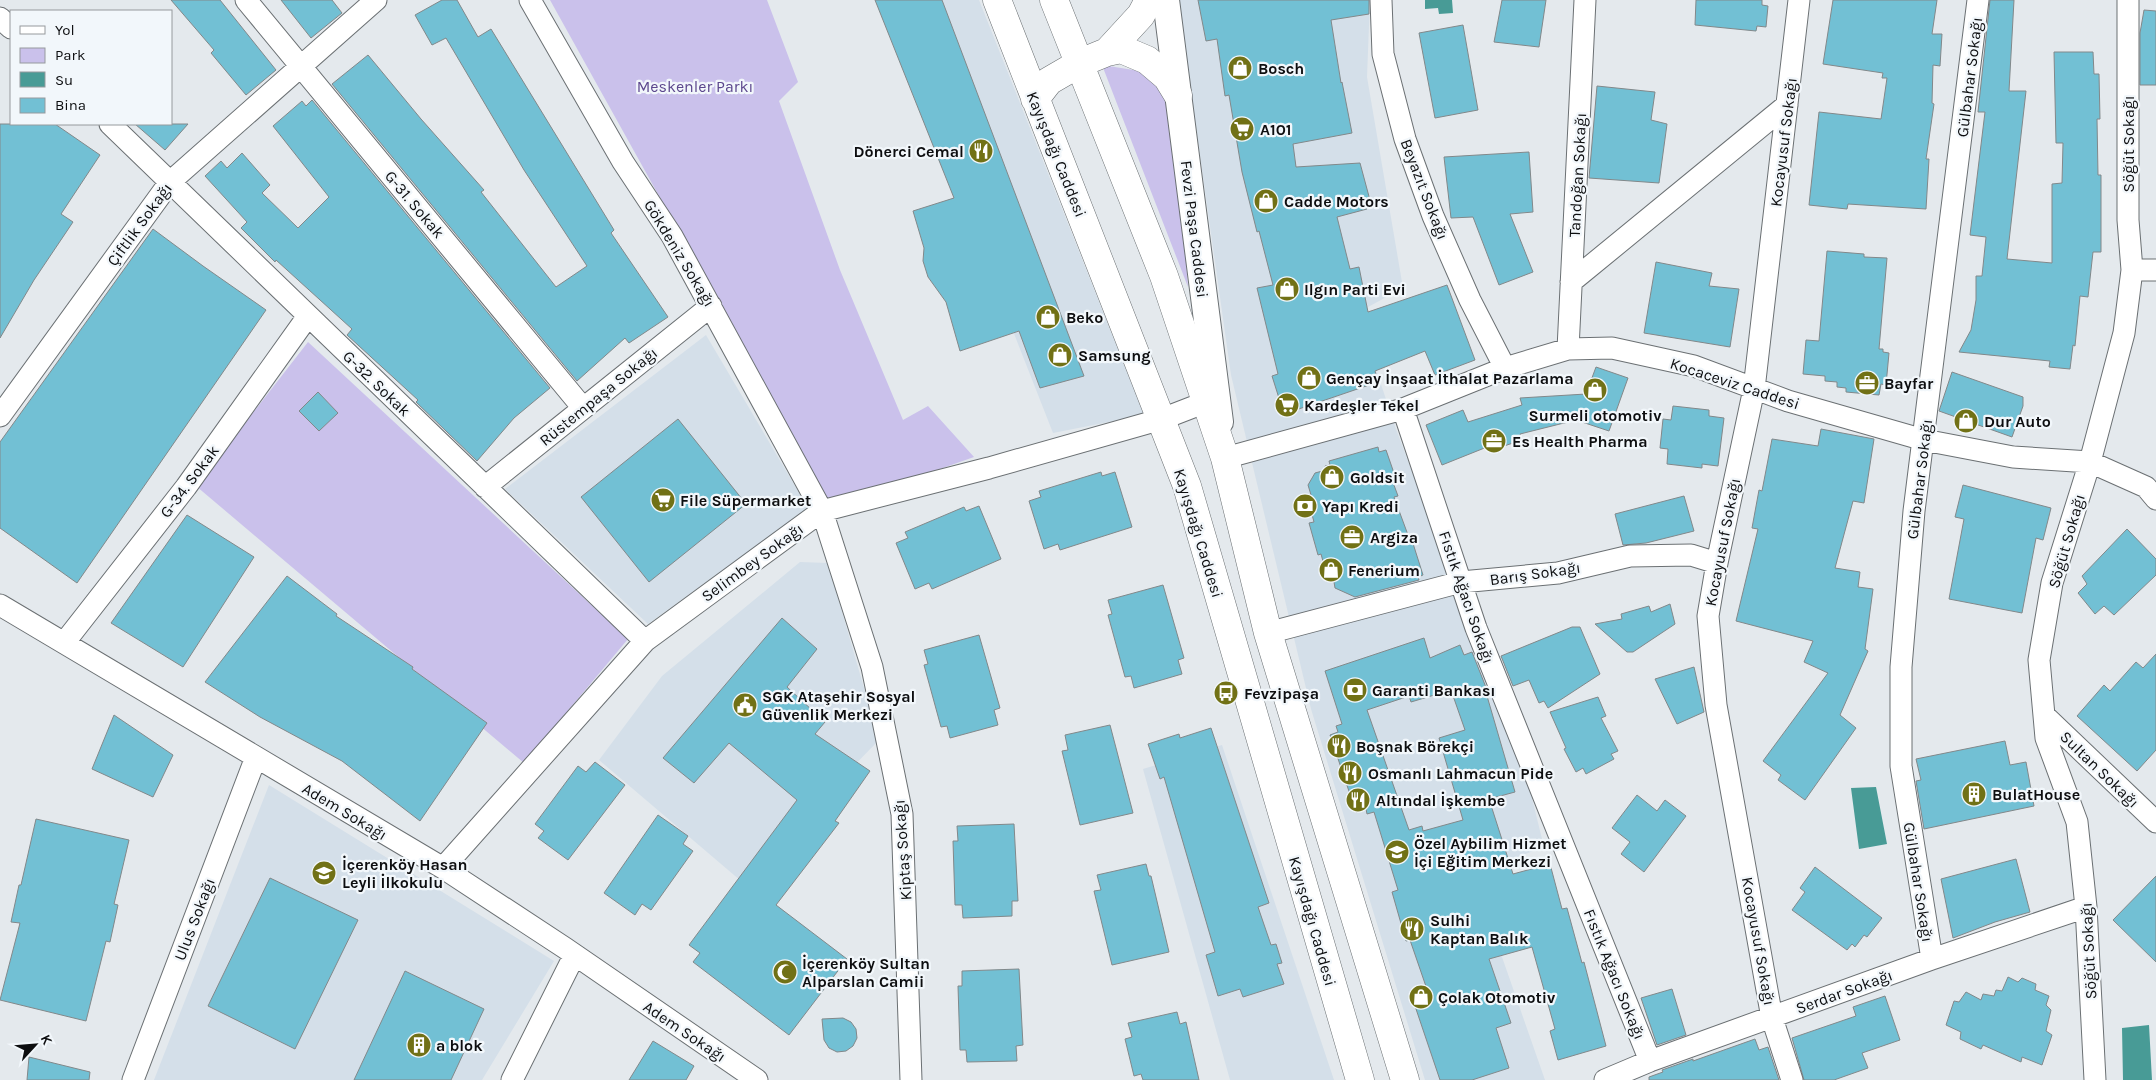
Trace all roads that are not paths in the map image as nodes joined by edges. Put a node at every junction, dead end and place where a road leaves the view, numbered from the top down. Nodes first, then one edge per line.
1 (246, 0) edge
2 (376, 0) edge
3 (530, 0) edge
4 (997, 0) edge
5 (1054, 0) edge
6 (1149, 0) edge
7 (1166, 0) edge
8 (1381, 0) edge
9 (1585, 0) edge
10 (1799, 0) edge
11 (1978, 0) edge
12 (2128, 0) edge
13 (0, 18) edge
14 (10, 27) edge
15 (1107, 52) junction
16 (1080, 64) junction
17 (301, 66) junction
18 (1178, 95) junction
19 (1035, 99) junction
20 (1787, 105) junction
21 (111, 125) edge
22 (170, 182) junction
23 (2132, 270) junction
24 (2156, 270) edge
25 (1571, 282) junction
26 (711, 306) junction
27 (308, 316) junction
28 (1568, 349) junction
29 (1505, 368) junction
30 (1754, 390) junction
31 (1206, 402) junction
32 (583, 408) junction
33 (1404, 409) junction
34 (0, 416) edge
35 (1162, 419) junction
36 (1924, 440) junction
37 (1225, 458) junction
38 (2090, 462) junction
39 (486, 487) junction
40 (2156, 498) edge
41 (822, 511) junction
42 (1717, 563) junction
43 (1461, 582) junction
44 (0, 605) edge
45 (1268, 633) junction
46 (644, 641) junction
47 (64, 642) junction
48 (2044, 715) junction
49 (256, 757) junction
50 (2156, 822) edge
51 (442, 868) junction
52 (2086, 907) junction
53 (574, 956) junction
54 (1932, 959) junction
55 (1772, 1018) junction
56 (1650, 1061) junction
57 (133, 1080) edge
58 (512, 1080) edge
59 (757, 1080) edge
60 (911, 1080) edge
61 (1360, 1080) edge
62 (1405, 1080) edge
63 (1604, 1080) edge
64 (1792, 1080) edge
65 (2095, 1080) edge

1 - 17 street, G-31. Sokak
2 - 17 street, Çiftlik Sokağı
3 - 26 street, Gökdeniz Sokağı
4 - 19 main road, Kayışdağı Caddesi
5 - 16 main road
6 - 15 main road
7 - 18 street, Fevzi Paşa Caddesi
8 - 29 street, Beyazıt Sokağı
9 - 25 street, Tandoğan Sokağı
10 - 20 street, Kocayusuf Sokağı
11 - 36 street, Gülbahar Sokağı
12 - 23 street, Söğüt Sokağı
13 - 14 street
15 - 16 main road
15 - 18 main road
16 - 19 main road
16 - 31 main road
17 - 22 street, Çiftlik Sokağı
17 - 32 street, G-31. Sokak
18 - 37 street, Fevzi Paşa Caddesi
19 - 35 main road, Kayışdağı Caddesi
20 - 25 street
20 - 30 street, Kocayusuf Sokağı
21 - 22 street, G-32. Sokak
22 - 27 street, G-32. Sokak
22 - 34 street, Çiftlik Sokağı
23 - 24 street
23 - 38 street, Söğüt Sokağı
25 - 28 street, Tandoğan Sokağı
26 - 32 street, Rüstempaşa Sokağı
26 - 41 street, Gökdeniz Sokağı
27 - 39 street, G-32. Sokak
27 - 47 street, G-34. Sokak
28 - 29 street, Kocaceviz Caddesi
28 - 30 street, Kocaceviz Caddesi
29 - 33 street, Kocaceviz Caddesi
30 - 36 street, Kocaceviz Caddesi
30 - 42 street, Kocayusuf Sokağı
31 - 35 street, Selimbey Sokağı
31 - 37 main road
32 - 39 street, Rüstempaşa Sokağı
33 - 37 street, Kocaceviz Caddesi
33 - 43 street, Fıstık Ağacı Sokağı
35 - 41 street, Selimbey Sokağı
35 - 61 main road, Kayışdağı Caddesi
36 - 38 street, Kocaceviz Caddesi
36 - 54 street, Gülbahar Sokağı
37 - 45 main road
38 - 40 street, Kocaceviz Caddesi
38 - 48 street, Söğüt Sokağı
39 - 46 street, G-32. Sokak
41 - 46 street, Selimbey Sokağı
41 - 60 street, Kiptaş Sokağı
42 - 43 street, Barış Sokağı
42 - 55 street, Kocayusuf Sokağı
43 - 45 street, Barış Sokağı
43 - 56 street, Fıstık Ağacı Sokağı
44 - 47 street, Adem Sokağı
45 - 62 main road
46 - 51 street, Selimbey Sokağı
47 - 49 street, Adem Sokağı
48 - 50 street, Sultan Sokağı
48 - 52 street, Söğüt Sokağı
49 - 51 street, Adem Sokağı
49 - 57 street, Ulus Sokağı
51 - 53 street, Adem Sokağı
52 - 54 street, Serdar Sokağı
52 - 65 street, Söğüt Sokağı
53 - 58 street
53 - 59 street, Adem Sokağı
54 - 55 street, Serdar Sokağı
55 - 56 street, Serdar Sokağı
55 - 64 street, Kocayusuf Sokağı
56 - 63 street, Serdar Sokağı

